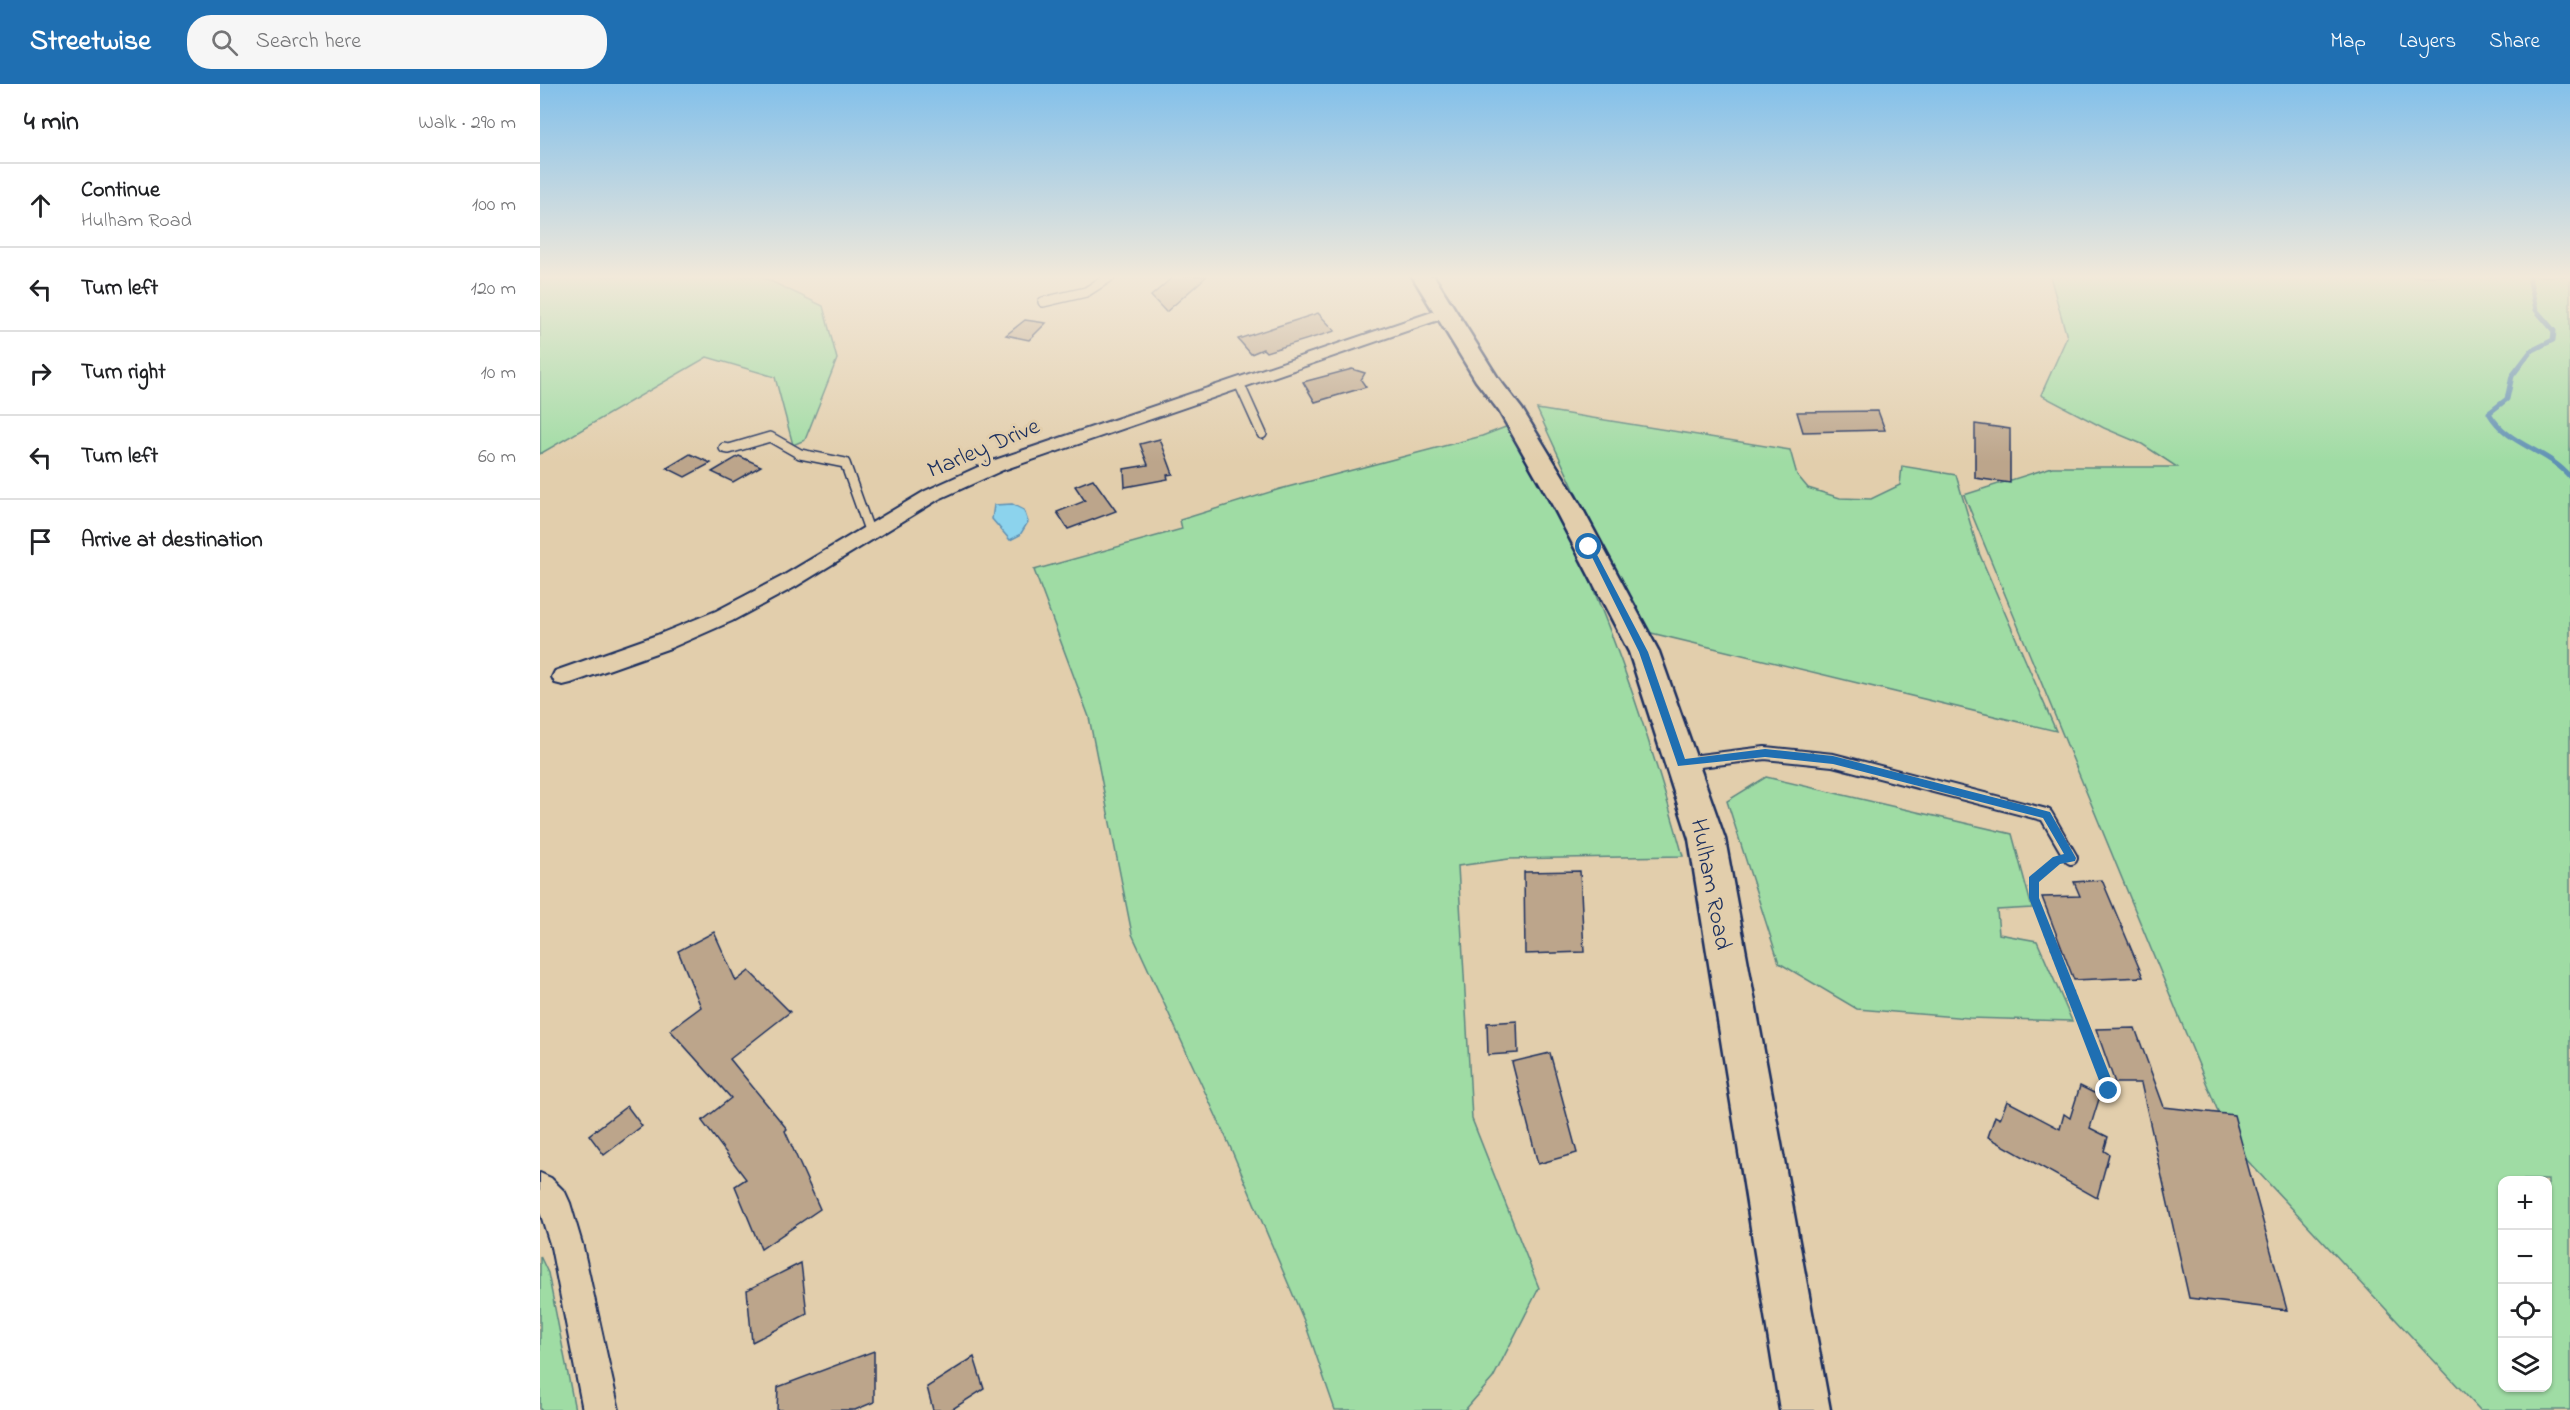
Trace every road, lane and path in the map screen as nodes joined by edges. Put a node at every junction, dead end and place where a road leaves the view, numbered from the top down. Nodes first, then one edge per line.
1 (1370, 338) edge
2 (1461, 338) edge
3 (1239, 382) junction
4 (1262, 434) dead end
5 (724, 448) dead end
6 (870, 533) junction
7 (563, 677) dead end
8 (1682, 764) junction
9 (2071, 858) joint
10 (2109, 1091) dead end
11 (540, 1189) edge
12 (600, 1410) edge
13 (1805, 1410) edge

1 - 3 street, Marley Drive
2 - 8 street, Hulham Road
3 - 4 lane
3 - 6 street, Marley Drive
5 - 6 lane
6 - 7 street, Marley Drive
8 - 9 lane
8 - 13 street, Hulham Road
9 - 10 path
11 - 12 street

